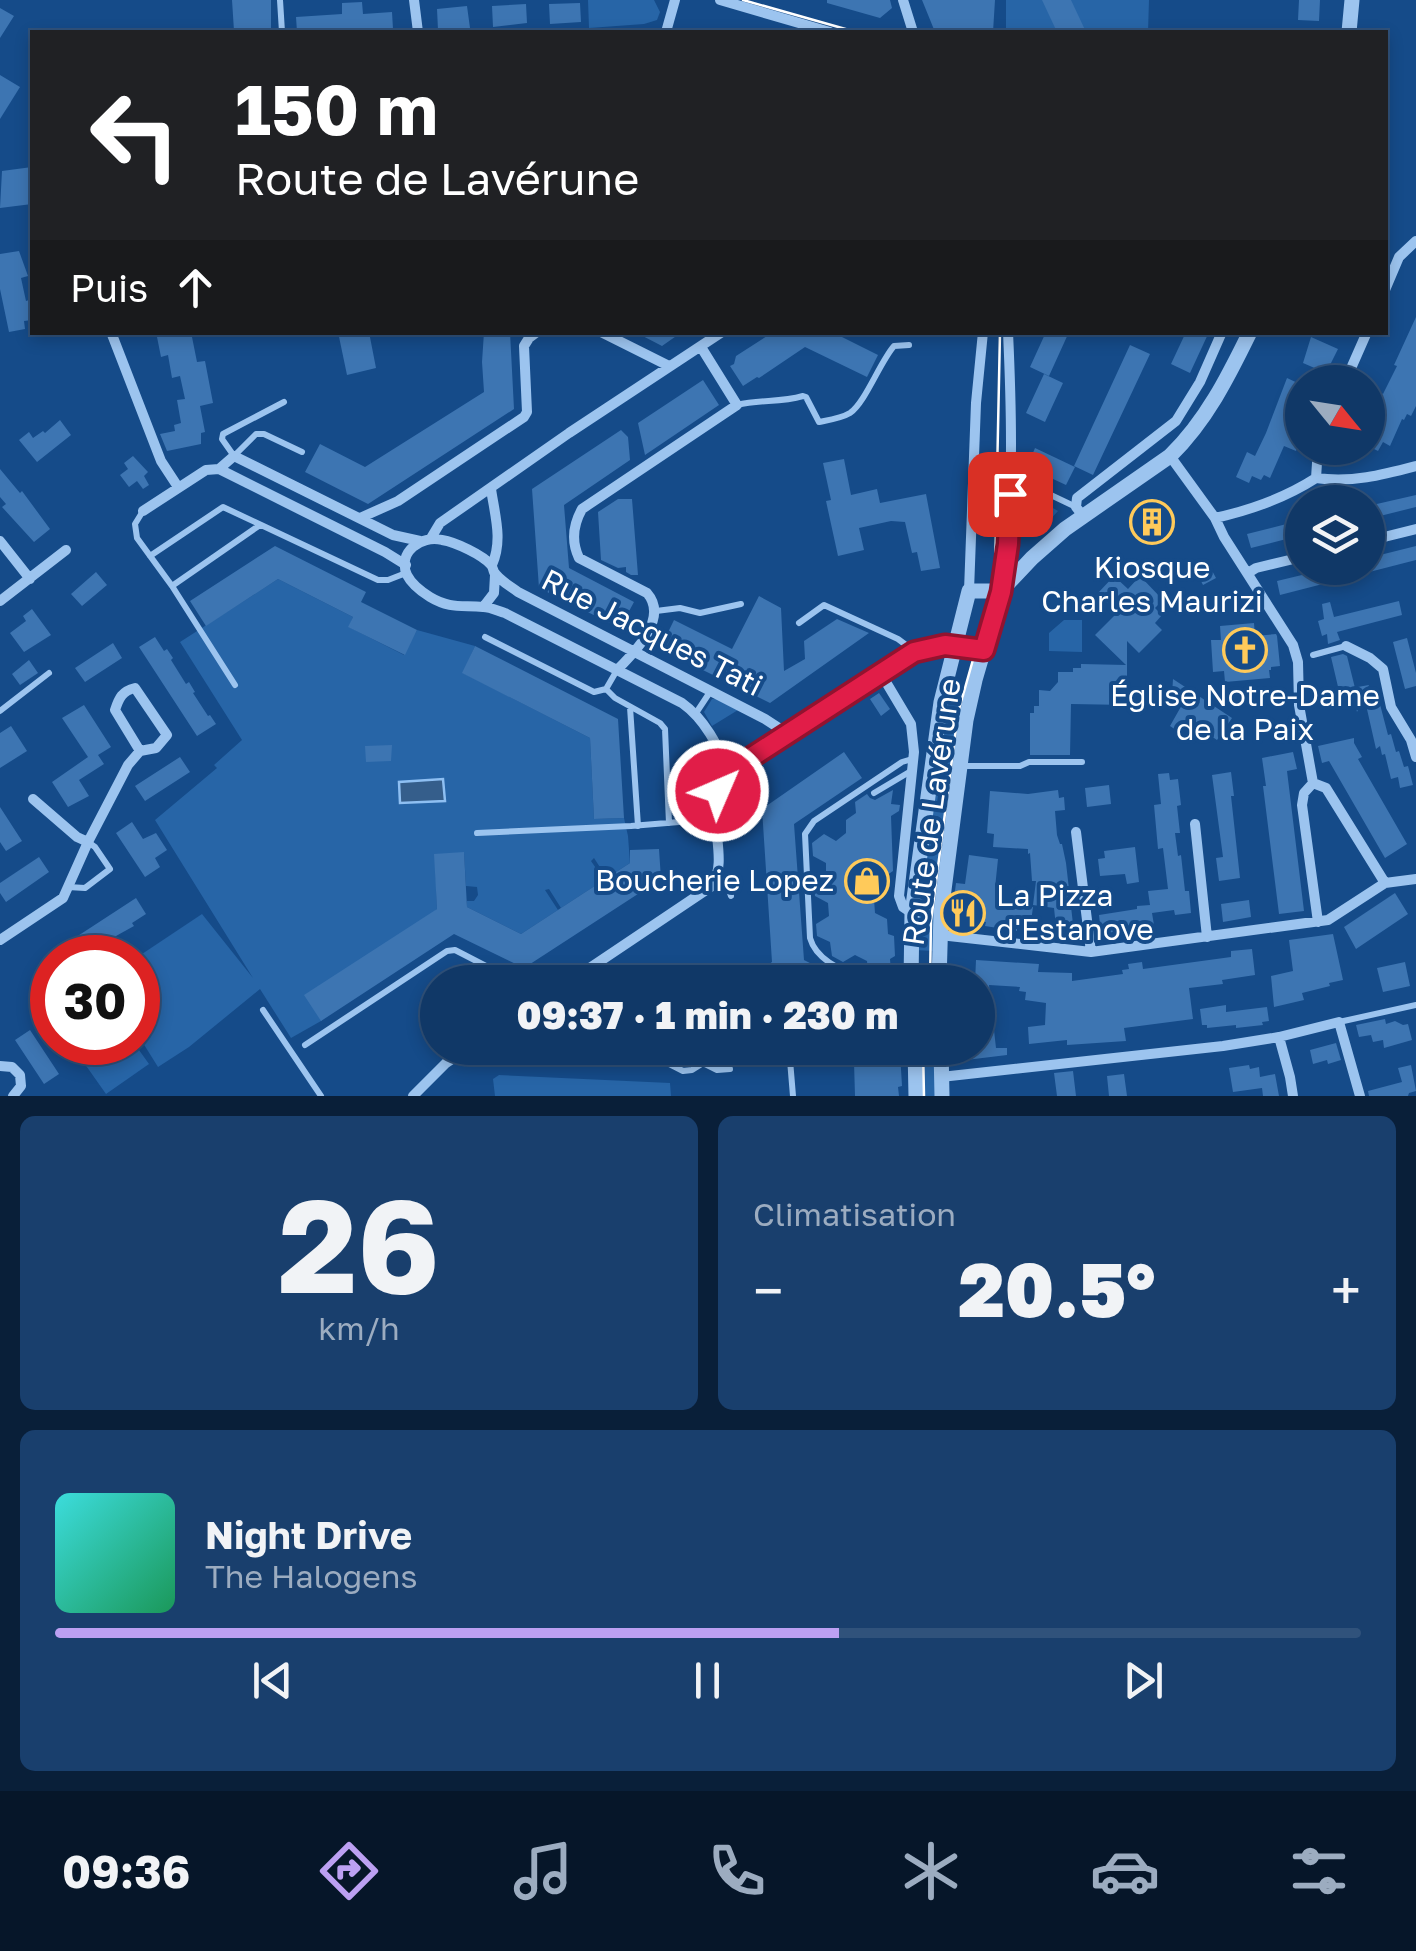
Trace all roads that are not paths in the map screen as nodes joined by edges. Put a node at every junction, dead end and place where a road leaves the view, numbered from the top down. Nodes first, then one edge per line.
1 (280, 0) edge
2 (414, 0) edge
3 (675, 0) edge
4 (720, 0) edge
5 (904, 0) edge
6 (1352, 0) edge
7 (282, 30) edge
8 (418, 30) edge
9 (667, 30) edge
10 (823, 30) edge
11 (913, 30) edge
12 (1349, 30) edge
13 (1416, 241) edge
14 (1388, 283) edge
15 (113, 335) edge
16 (534, 335) edge
17 (607, 335) edge
18 (718, 335) edge
19 (983, 335) edge
20 (1008, 335) edge
21 (1221, 335) edge
22 (1248, 335) edge
23 (1366, 335) edge
24 (909, 345) dead end
25 (701, 347) junction
26 (1352, 365) edge
27 (669, 366) junction
28 (284, 402) dead end
29 (738, 404) junction
30 (302, 452) dead end
31 (234, 456) junction
32 (1170, 456) junction
33 (1317, 465) edge
34 (1416, 466) edge
35 (219, 469) junction
36 (1316, 478) junction
37 (178, 487) junction
38 (1034, 487) dead end
39 (492, 489) junction
40 (142, 511) joint
41 (1080, 511) junction
42 (360, 518) junction
43 (1215, 518) junction
44 (260, 525) junction
45 (1416, 530) edge
46 (1385, 537) edge
47 (425, 539) junction
48 (0, 540) edge
49 (66, 550) dead end
50 (150, 556) junction
51 (1285, 561) edge
52 (406, 569) junction
53 (493, 570) junction
54 (1248, 573) junction
55 (30, 579) junction
56 (172, 586) junction
57 (969, 591) junction
58 (1001, 592) junction
59 (0, 601) edge
60 (741, 604) dead end
61 (484, 606) junction
62 (656, 612) junction
63 (798, 623) dead end
64 (485, 637) dead end
65 (956, 645) junction
66 (1346, 646) joint
67 (984, 650) junction
68 (636, 652) junction
69 (914, 652) junction
70 (1313, 655) dead end
71 (617, 670) junction
72 (880, 672) junction
73 (49, 673) dead end
74 (235, 685) dead end
75 (606, 688) junction
76 (711, 692) junction
77 (630, 706) junction
78 (0, 711) edge
79 (696, 712) junction
80 (788, 734) junction
81 (140, 751) junction
82 (1416, 757) edge
83 (1082, 762) dead end
84 (913, 764) junction
85 (960, 766) junction
86 (730, 773) junction
87 (1313, 783) junction
88 (874, 793) dead end
89 (33, 799) dead end
90 (716, 819) junction
91 (669, 823) junction
92 (1195, 824) dead end
93 (638, 826) junction
94 (1076, 832) dead end
95 (477, 833) dead end
96 (88, 842) junction
97 (716, 879) junction
98 (1416, 879) edge
99 (1386, 882) junction
100 (68, 887) junction
101 (731, 896) dead end
102 (912, 913) junction
103 (1318, 922) junction
104 (940, 935) junction
105 (1207, 937) junction
106 (0, 940) edge
107 (1091, 952) junction
108 (426, 965) edge
109 (484, 965) edge
110 (595, 965) edge
111 (835, 965) edge
112 (911, 965) edge
113 (940, 965) edge
114 (420, 969) edge
115 (1416, 1005) edge
116 (263, 1010) dead end
117 (1340, 1022) junction
118 (1279, 1038) junction
119 (305, 1046) dead end
120 (444, 1065) edge
121 (671, 1065) edge
122 (700, 1065) edge
123 (707, 1065) edge
124 (791, 1065) edge
125 (915, 1065) edge
126 (941, 1065) edge
127 (0, 1066) edge
128 (730, 1069) dead end
129 (941, 1077) junction
130 (13, 1096) edge
131 (321, 1096) edge
132 (413, 1096) edge
133 (793, 1096) edge
134 (916, 1096) edge
135 (942, 1096) edge
136 (1292, 1096) edge
137 (1360, 1096) edge

1 - 7 lane
2 - 8 street
3 - 9 street
4 - 10 street
5 - 11 street
6 - 12 street
13 - 14 street
15 - 37 street
16 - 42 street
17 - 27 street
18 - 25 street
19 - 57 street
20 - 58 street
21 - 41 street
22 - 32 street, Route de Lavérune
23 - 26 street
24 - 29 lane
25 - 27 street
25 - 29 street
27 - 39 street
28 - 31 lane
29 - 62 street
30 - 31 lane
31 - 35 street
31 - 42 street, Rue Jacques Tati
32 - 41 street, Route de Lavérune
32 - 43 street
33 - 36 street
34 - 36 street
35 - 37 street
35 - 52 street, Rue Jacques Tati
36 - 43 street
37 - 40 street
38 - 41 lane
39 - 47 street
39 - 53 street
40 - 50 lane
41 - 58 street, Route de Lavérune
42 - 47 street, Rue Jacques Tati
43 - 54 street
44 - 50 lane
44 - 52 lane
44 - 56 lane
45 - 46 street
47 - 52 street
47 - 53 street, Rue Jacques Tati
48 - 55 street
49 - 55 street
50 - 56 lane
51 - 54 street
52 - 61 street, Rue Jacques Tati
53 - 61 street, Rue Jacques Tati
53 - 68 street, Rue Jacques Tati
54 - 87 street
55 - 59 street
56 - 74 lane
57 - 58 street
57 - 65 street, Route de Lavérune
58 - 67 street, Route de Lavérune
60 - 62 lane
61 - 71 street, Rue Jacques Tati
62 - 68 street
63 - 69 lane
64 - 75 lane
65 - 67 street, Route de Lavérune
65 - 69 street
65 - 102 street, Route de Lavérune
66 - 70 lane
66 - 82 street
67 - 85 street, Route de Lavérune
68 - 71 street
68 - 76 street, Rue Jacques Tati
69 - 72 street
71 - 75 lane
71 - 79 street, Rue Jacques Tati
72 - 80 street
72 - 84 street
73 - 78 lane
75 - 77 lane
76 - 79 lane
76 - 80 street, Rue Jacques Tati
77 - 91 lane
77 - 93 lane
79 - 86 street, Rue Jacques Tati
80 - 86 street
81 - 81 street
81 - 96 street
83 - 85 lane
84 - 88 lane
84 - 102 street
84 - 111 lane
85 - 104 street, Route de Lavérune
86 - 90 street
87 - 99 street
87 - 103 street
89 - 96 street
90 - 91 lane
90 - 97 street
91 - 93 lane
92 - 105 street
93 - 95 lane
94 - 107 street
96 - 100 street
96 - 100 lane
97 - 101 lane
97 - 110 street
98 - 99 street
99 - 103 street
100 - 106 street
102 - 112 street, Route de Lavérune
103 - 105 street
104 - 107 street
104 - 113 street, Route de Lavérune
105 - 107 street
108 - 109 lane
114 - 119 lane
115 - 117 lane
116 - 131 lane
117 - 118 street
117 - 137 street
118 - 129 street
118 - 136 street
120 - 132 street
121 - 122 lane
123 - 128 lane
124 - 133 lane
125 - 134 street
126 - 129 street
127 - 130 street
129 - 135 street

